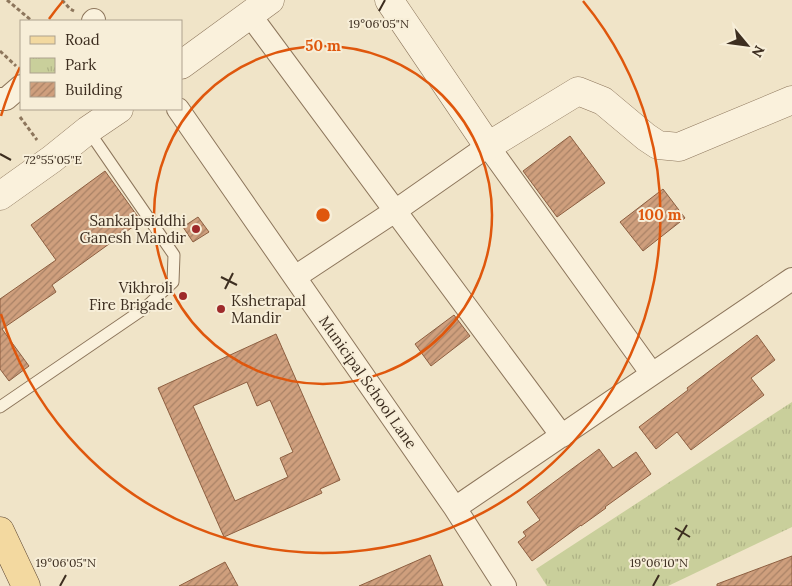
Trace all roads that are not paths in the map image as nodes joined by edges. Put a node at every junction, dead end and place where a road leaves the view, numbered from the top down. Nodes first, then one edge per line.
1 (389, 0) edge
2 (260, 8) edge
3 (182, 64) edge
4 (792, 100) edge
5 (118, 110) edge
6 (179, 110) edge
7 (88, 130) junction
8 (488, 146) junction
9 (0, 196) edge
10 (395, 211) junction
11 (294, 277) junction
12 (792, 279) edge
13 (652, 374) junction
14 (0, 407) edge
15 (562, 436) junction
16 (455, 508) junction
17 (0, 531) edge
18 (26, 586) edge
19 (505, 586) edge

1 - 8 street
2 - 3 street
2 - 10 street
4 - 8 street
5 - 7 street
6 - 11 street, Municipal School Lane
7 - 9 street
7 - 14 lane
8 - 10 street
8 - 13 street
10 - 11 street
10 - 15 street
11 - 16 street, Municipal School Lane
12 - 13 street
13 - 15 street
15 - 16 street
16 - 19 street, Municipal School Lane
17 - 18 main road

